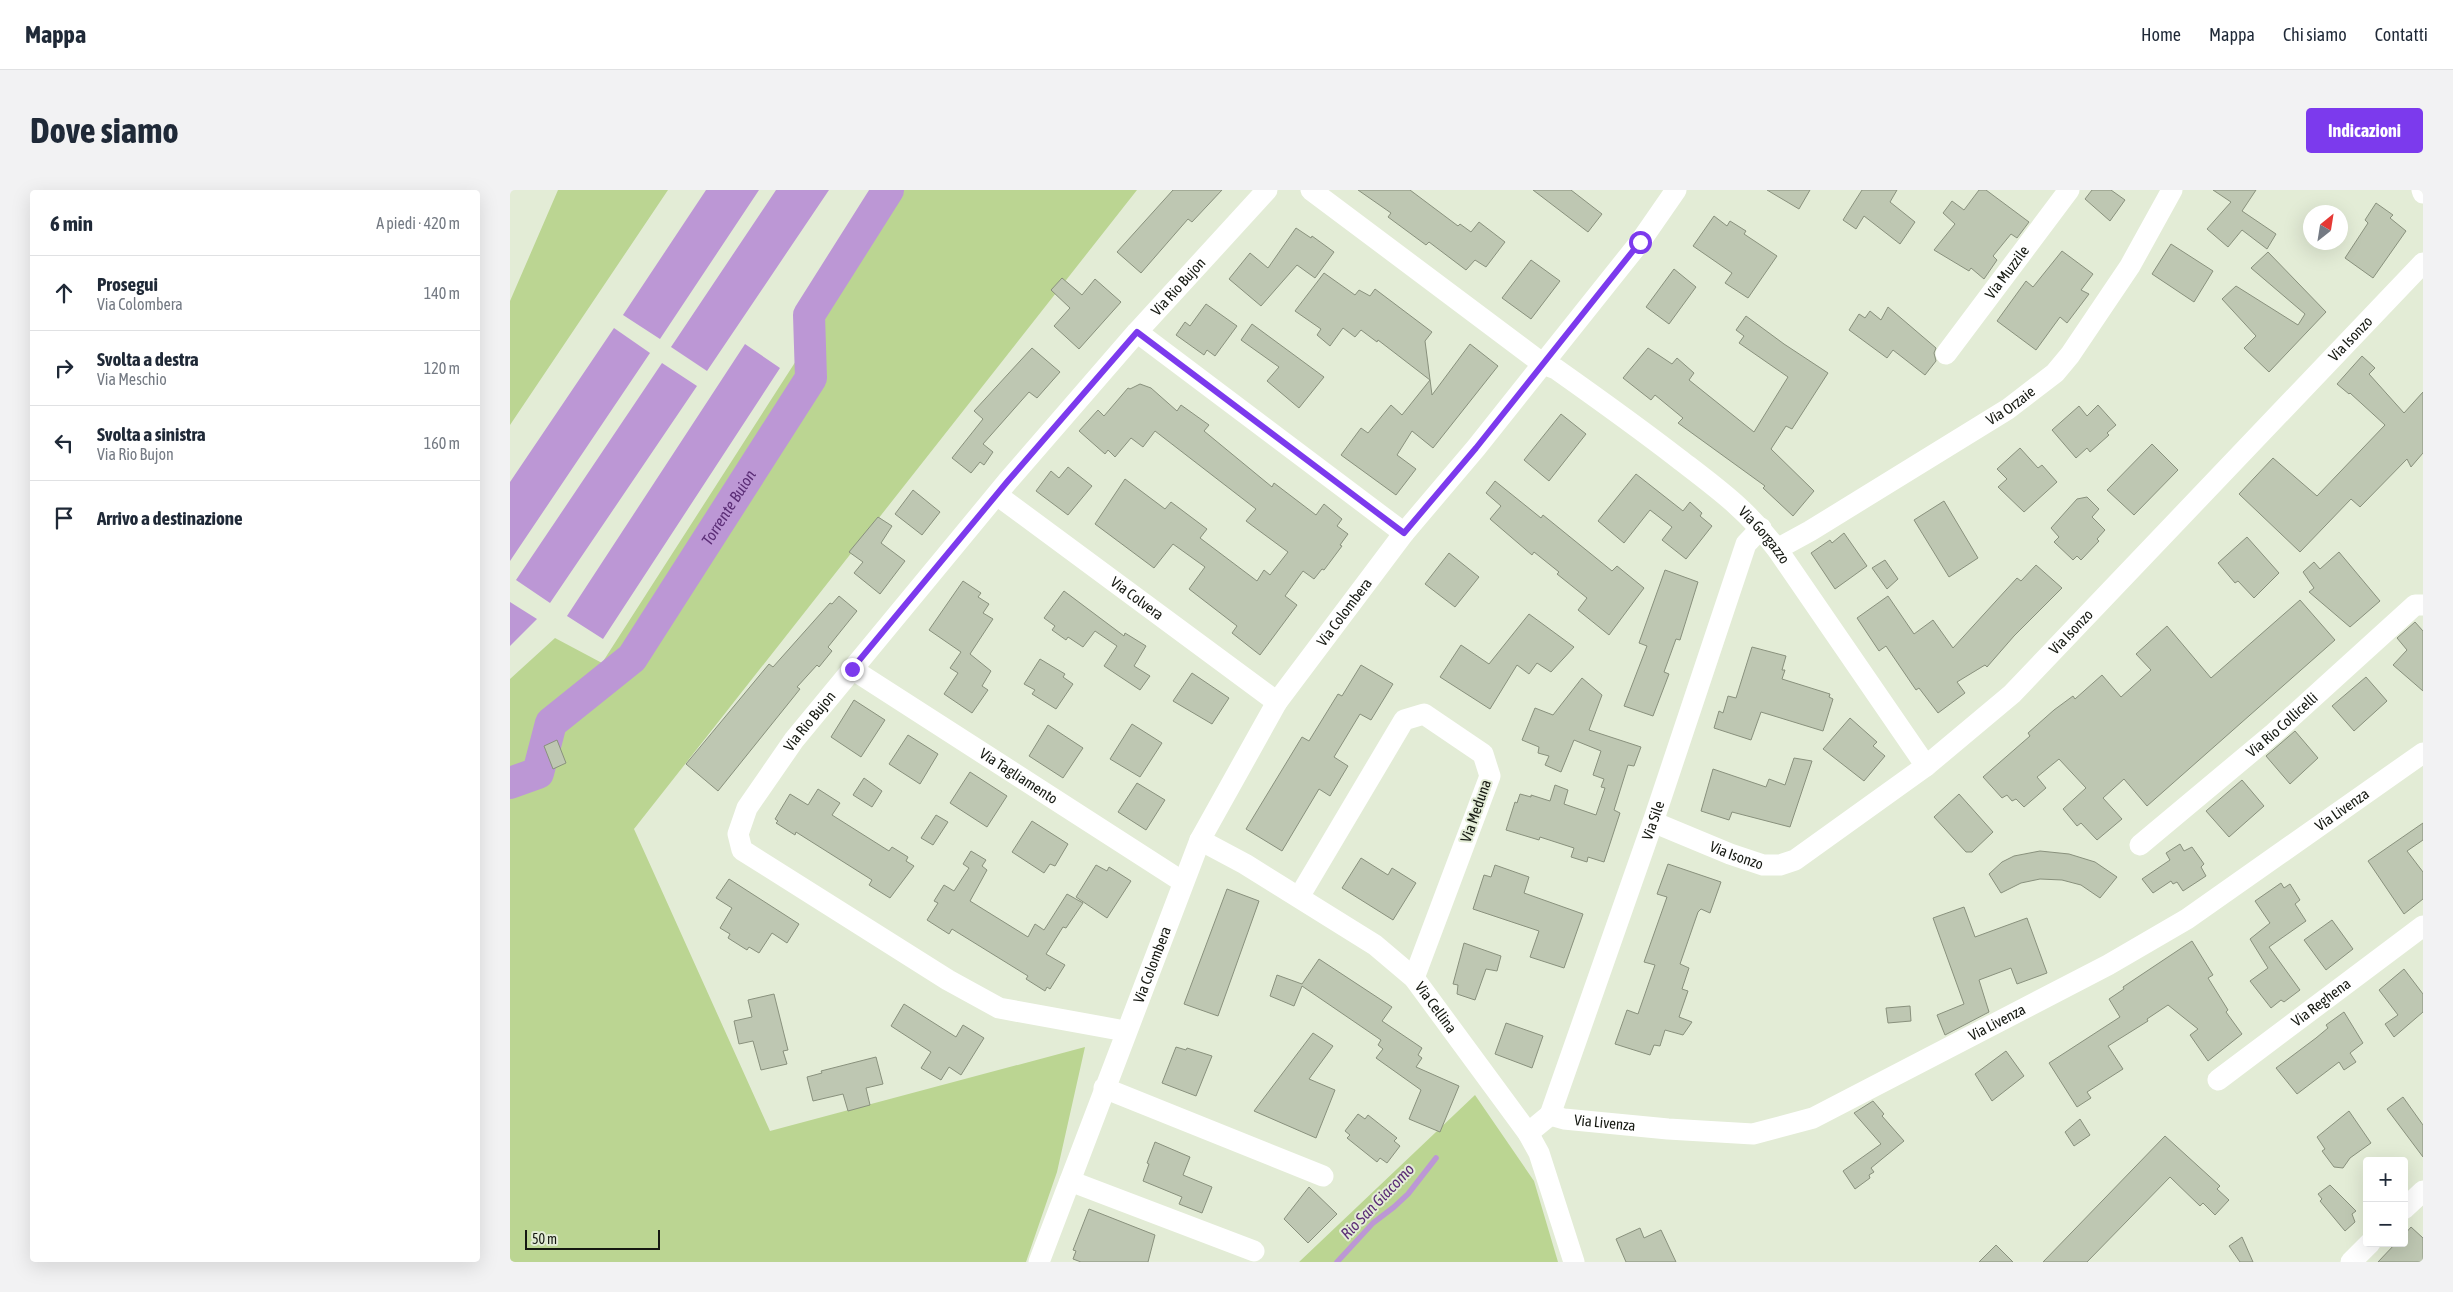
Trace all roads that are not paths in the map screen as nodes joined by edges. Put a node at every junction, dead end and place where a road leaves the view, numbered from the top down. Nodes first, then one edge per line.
1 (1268, 190) edge
2 (1311, 190) edge
3 (1676, 190) edge
4 (2069, 190) edge
5 (2172, 190) edge
6 (2423, 263) edge
7 (1137, 332) junction
8 (1946, 354) dead end
9 (1543, 364) junction
10 (997, 495) junction
11 (1761, 528) junction
12 (1404, 533) junction
13 (1776, 549) junction
14 (2423, 605) edge
15 (852, 669) junction
16 (1276, 702) junction
17 (2423, 754) edge
18 (1926, 766) junction
19 (1653, 822) junction
20 (1200, 840) junction
21 (2140, 845) dead end
22 (1183, 882) junction
23 (1299, 897) junction
24 (2423, 926) edge
25 (1414, 978) junction
26 (1125, 1032) junction
27 (2218, 1080) dead end
28 (1104, 1088) junction
29 (1550, 1114) junction
30 (1528, 1133) junction
31 (1324, 1176) dead end
32 (1070, 1180) junction
33 (2423, 1191) edge
34 (2408, 1205) edge
35 (2366, 1247) edge
36 (1254, 1251) dead end
37 (1040, 1262) edge
38 (1574, 1262) edge
39 (2351, 1262) edge

1 - 7 street, Via Rio Bujon
2 - 9 street
3 - 9 street, Via Colombera
4 - 8 street, Via Muzzile
5 - 13 street, Via Orzaie
6 - 18 street, Via Isonzo
7 - 10 street, Via Rio Bujon
7 - 12 street
9 - 11 street, Via Gorgazzo
9 - 12 street, Via Colombera
10 - 15 street, Via Rio Bujon
10 - 16 street, Via Colvera
11 - 13 street, Via Gorgazzo
11 - 19 street, Via Sile
12 - 16 street, Via Colombera
13 - 18 street, Via Gorgazzo
14 - 21 street, Via Rio Collicelli
15 - 22 street, Via Tagliamento
15 - 26 street, Via Rio Bujon
16 - 20 street, Via Colombera
17 - 29 street, Via Livenza
18 - 19 street, Via Isonzo
19 - 29 street, Via Sile
20 - 22 street, Via Colombera
20 - 23 street, Via Cellina
22 - 26 street, Via Colombera
23 - 25 street, Via Cellina
23 - 25 street, Via Meduna
24 - 27 street, Via Reghena
25 - 30 street, Via Cellina
26 - 28 street, Via Colombera
28 - 31 street
28 - 32 street, Via Colombera
29 - 30 street
30 - 38 street, Via Cellina
32 - 36 street
32 - 37 street, Via Colombera
33 - 34 street
35 - 39 street

